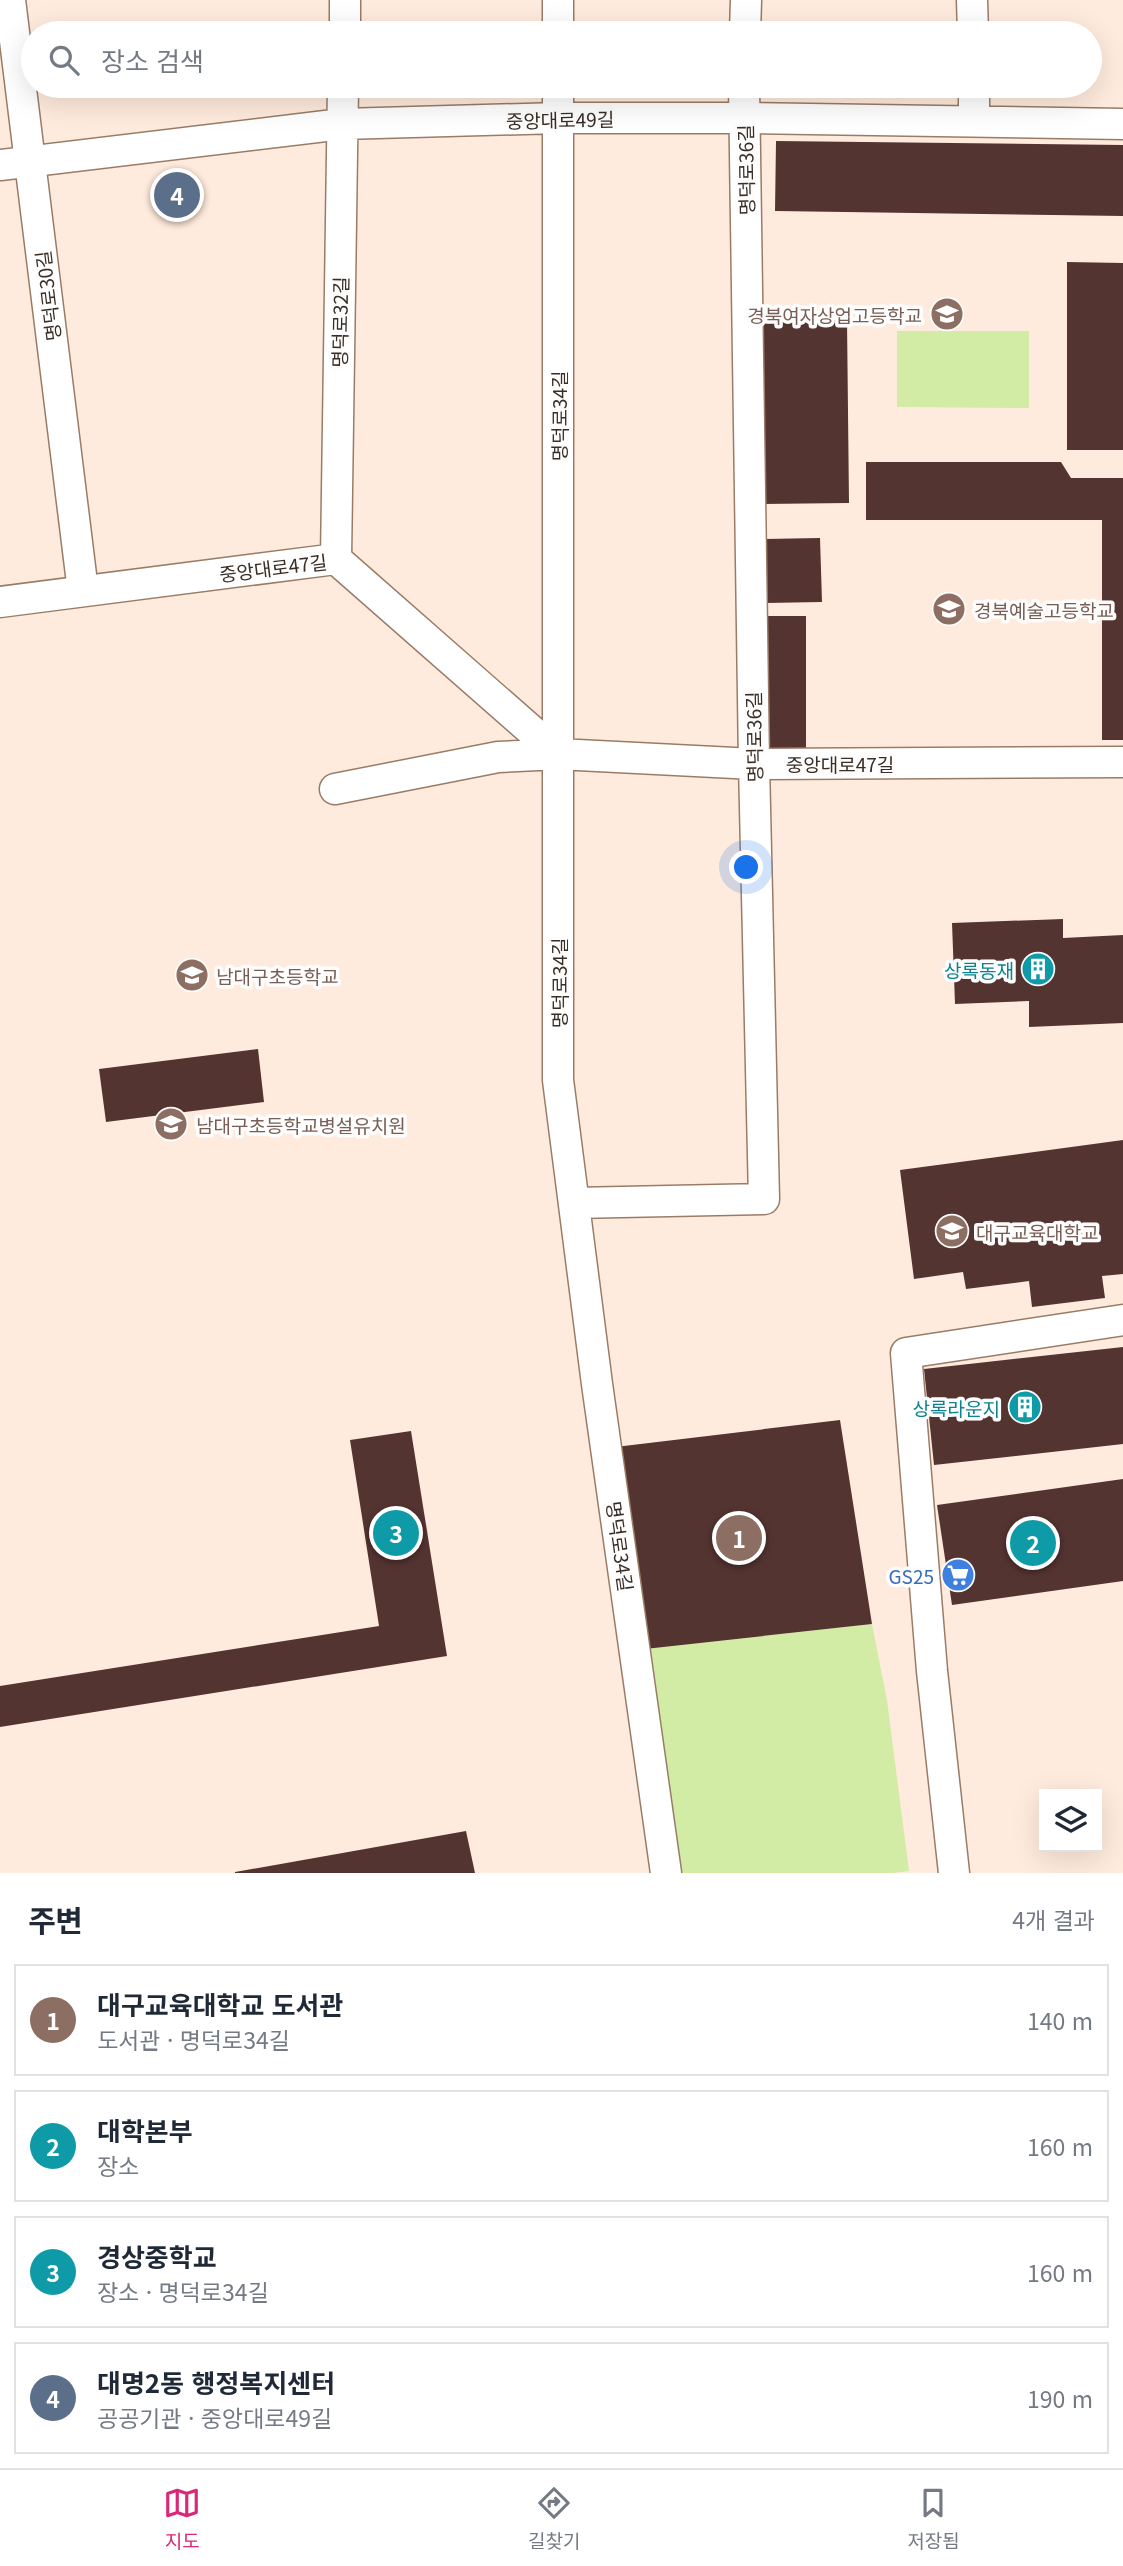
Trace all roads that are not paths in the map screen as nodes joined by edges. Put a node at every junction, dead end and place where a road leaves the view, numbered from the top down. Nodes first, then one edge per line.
1 (10, 0) edge
2 (345, 0) edge
3 (558, 0) edge
4 (746, 0) edge
5 (972, 0) edge
6 (345, 21) edge
7 (558, 21) edge
8 (745, 21) edge
9 (973, 21) edge
10 (21, 84) edge
11 (23, 98) edge
12 (343, 98) edge
13 (558, 98) edge
14 (744, 98) edge
15 (974, 98) edge
16 (558, 118) junction
17 (744, 118) junction
18 (974, 120) junction
19 (342, 124) junction
20 (1123, 124) edge
21 (31, 161) junction
22 (0, 165) edge
23 (336, 559) junction
24 (83, 591) junction
25 (0, 602) edge
26 (558, 754) junction
27 (1123, 762) edge
28 (754, 764) junction
29 (335, 789) dead end
30 (574, 1203) junction
31 (1123, 1320) edge
32 (666, 1873) edge
33 (954, 1873) edge

1 - 10 street, 명덕로30길
2 - 6 street
3 - 7 street
4 - 8 street
5 - 9 street
11 - 21 street, 명덕로30길
12 - 19 street, 명덕로32길
13 - 16 street, 명덕로34길
14 - 17 street, 명덕로36길
15 - 18 street
16 - 17 street, 중앙대로49길
16 - 19 street, 중앙대로49길
16 - 26 street, 명덕로34길
17 - 18 street, 중앙대로49길
17 - 28 street, 명덕로36길
18 - 20 street, 중앙대로49길
19 - 21 street, 중앙대로49길
19 - 23 street, 명덕로32길
21 - 22 street, 중앙대로49길
21 - 24 street, 명덕로30길
23 - 24 street, 중앙대로47길
23 - 26 street, 중앙대로47길
24 - 25 street, 중앙대로47길
26 - 28 street, 중앙대로47길
26 - 29 street, 중앙대로47길
26 - 30 street, 명덕로34길
27 - 28 street, 중앙대로47길
28 - 30 street, 명덕로36길
30 - 32 street, 명덕로34길
31 - 33 street

